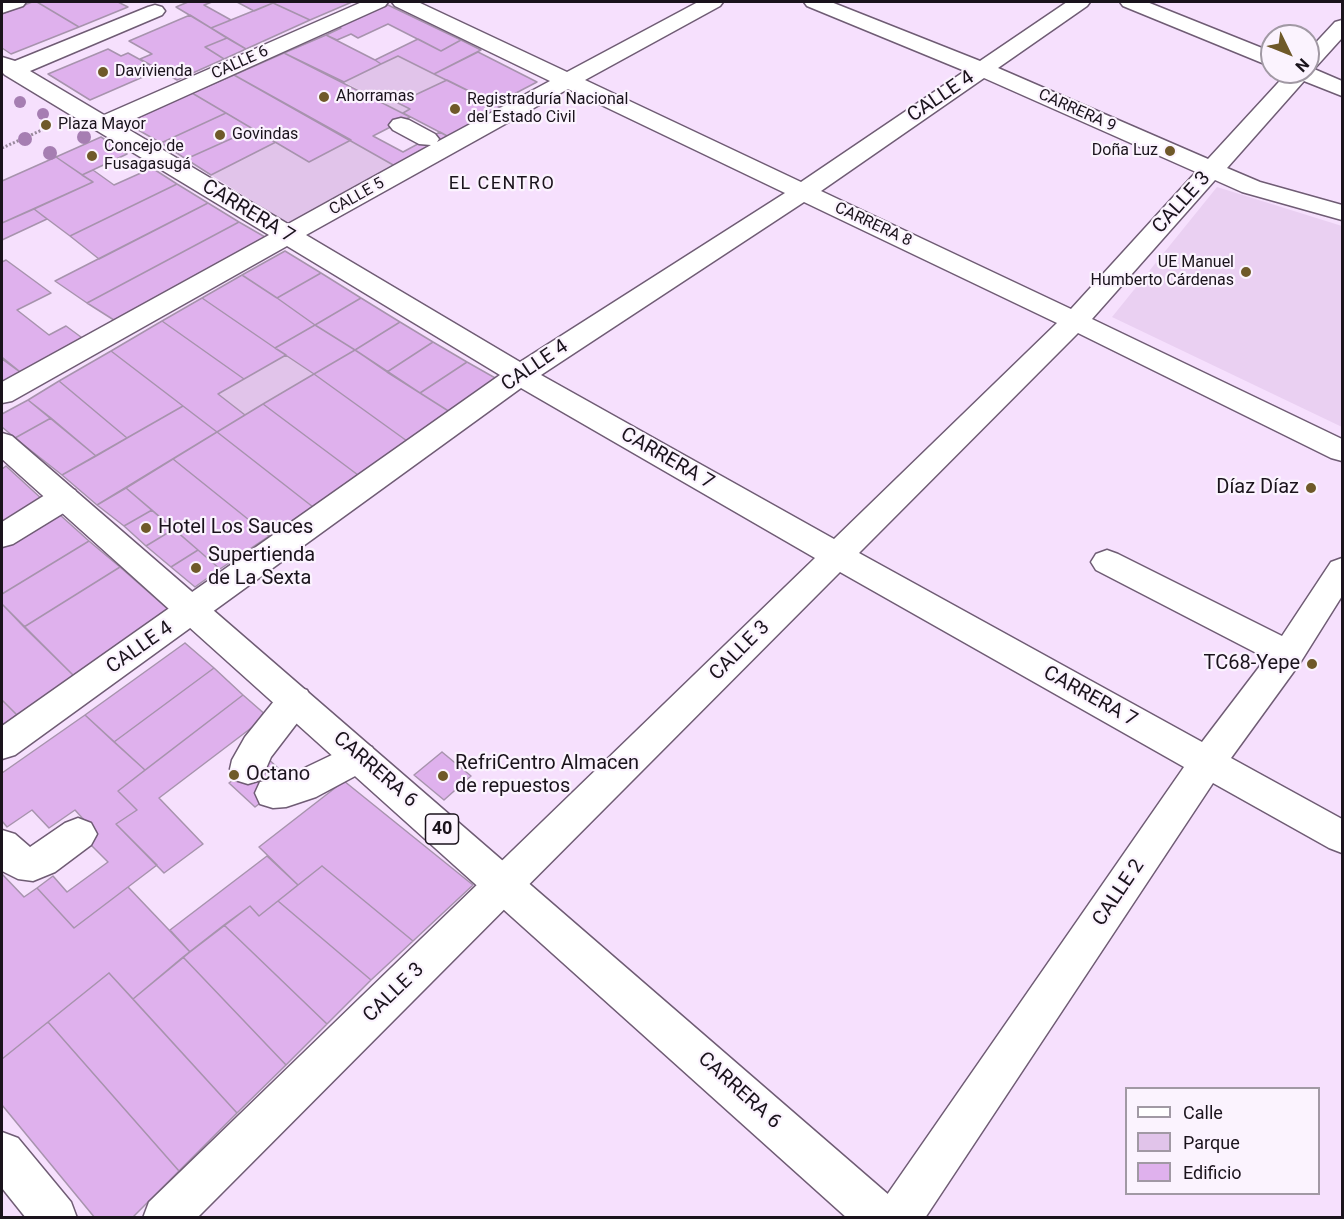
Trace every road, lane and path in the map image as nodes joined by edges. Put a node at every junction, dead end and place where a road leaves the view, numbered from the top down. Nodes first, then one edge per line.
1 (16, 2) edge
2 (378, 2) edge
3 (402, 2) edge
4 (713, 2) edge
5 (814, 2) edge
6 (1080, 2) edge
7 (1130, 2) edge
8 (2, 7) edge
9 (155, 12) dead end
10 (1342, 26) edge
11 (1320, 51) edge
12 (1260, 55) edge
13 (8, 66) edge
14 (981, 69) junction
15 (1320, 80) edge
16 (569, 81) junction
17 (1290, 84) edge
18 (1342, 89) edge
19 (93, 118) junction
20 (401, 125) dead end
21 (435, 144) junction
22 (2, 148) edge
23 (1212, 171) junction
24 (803, 192) junction
25 (1342, 213) edge
26 (288, 236) junction
27 (1075, 321) junction
28 (520, 375) junction
29 (2, 394) edge
30 (2, 443) edge
31 (1342, 452) edge
32 (64, 498) junction
33 (2, 536) edge
34 (836, 555) junction
35 (1107, 562) dead end
36 (1342, 570) edge
37 (193, 610) junction
38 (1288, 654) junction
39 (295, 700) junction
40 (2, 745) edge
41 (359, 757) junction
42 (1207, 763) junction
43 (78, 834) dead end
44 (1342, 837) edge
45 (2, 846) edge
46 (505, 884) junction
47 (2, 1154) edge
48 (55, 1218) edge
49 (165, 1218) edge
50 (881, 1218) edge
51 (898, 1218) edge

1 - 8 street
2 - 19 street, CALLE 6
3 - 16 street, CARRERA 8
4 - 16 street, CALLE 5
5 - 14 street, CARRERA 9
6 - 14 street, CALLE 4
7 - 12 street
9 - 13 street
10 - 11 street
13 - 19 street, CARRERA 7
14 - 23 street, CARRERA 9
14 - 24 street, CALLE 4
15 - 18 street
16 - 21 street, CALLE 5
16 - 24 street, CARRERA 8
17 - 23 street, CALLE 3
19 - 22 path
19 - 26 street, CARRERA 7
20 - 21 street
21 - 26 street, CALLE 5
23 - 25 street, CARRERA 9
23 - 27 street, CALLE 3
24 - 27 street, CARRERA 8
24 - 28 street, CALLE 4
26 - 28 street, CARRERA 7
26 - 29 street, CALLE 5
27 - 31 street, CARRERA 8
27 - 34 street, CALLE 3
28 - 34 street, CARRERA 7
28 - 37 street, CALLE 4
30 - 32 street, CARRERA 6 / 40
32 - 33 street
32 - 37 street, CARRERA 6 / 40
34 - 42 street, CARRERA 7
34 - 46 street, CALLE 3
35 - 38 street
36 - 38 street, CALLE 2
37 - 39 street, CARRERA 6 / 40
37 - 40 street, CALLE 4
38 - 42 street, CALLE 2
39 - 41 street, CARRERA 6 / 40
39 - 41 street
41 - 46 street, CARRERA 6 / 40
42 - 44 street, CARRERA 7
42 - 51 street, CALLE 2
43 - 45 street
46 - 49 street, CALLE 3
46 - 50 street, CARRERA 6 / 40
47 - 48 street

